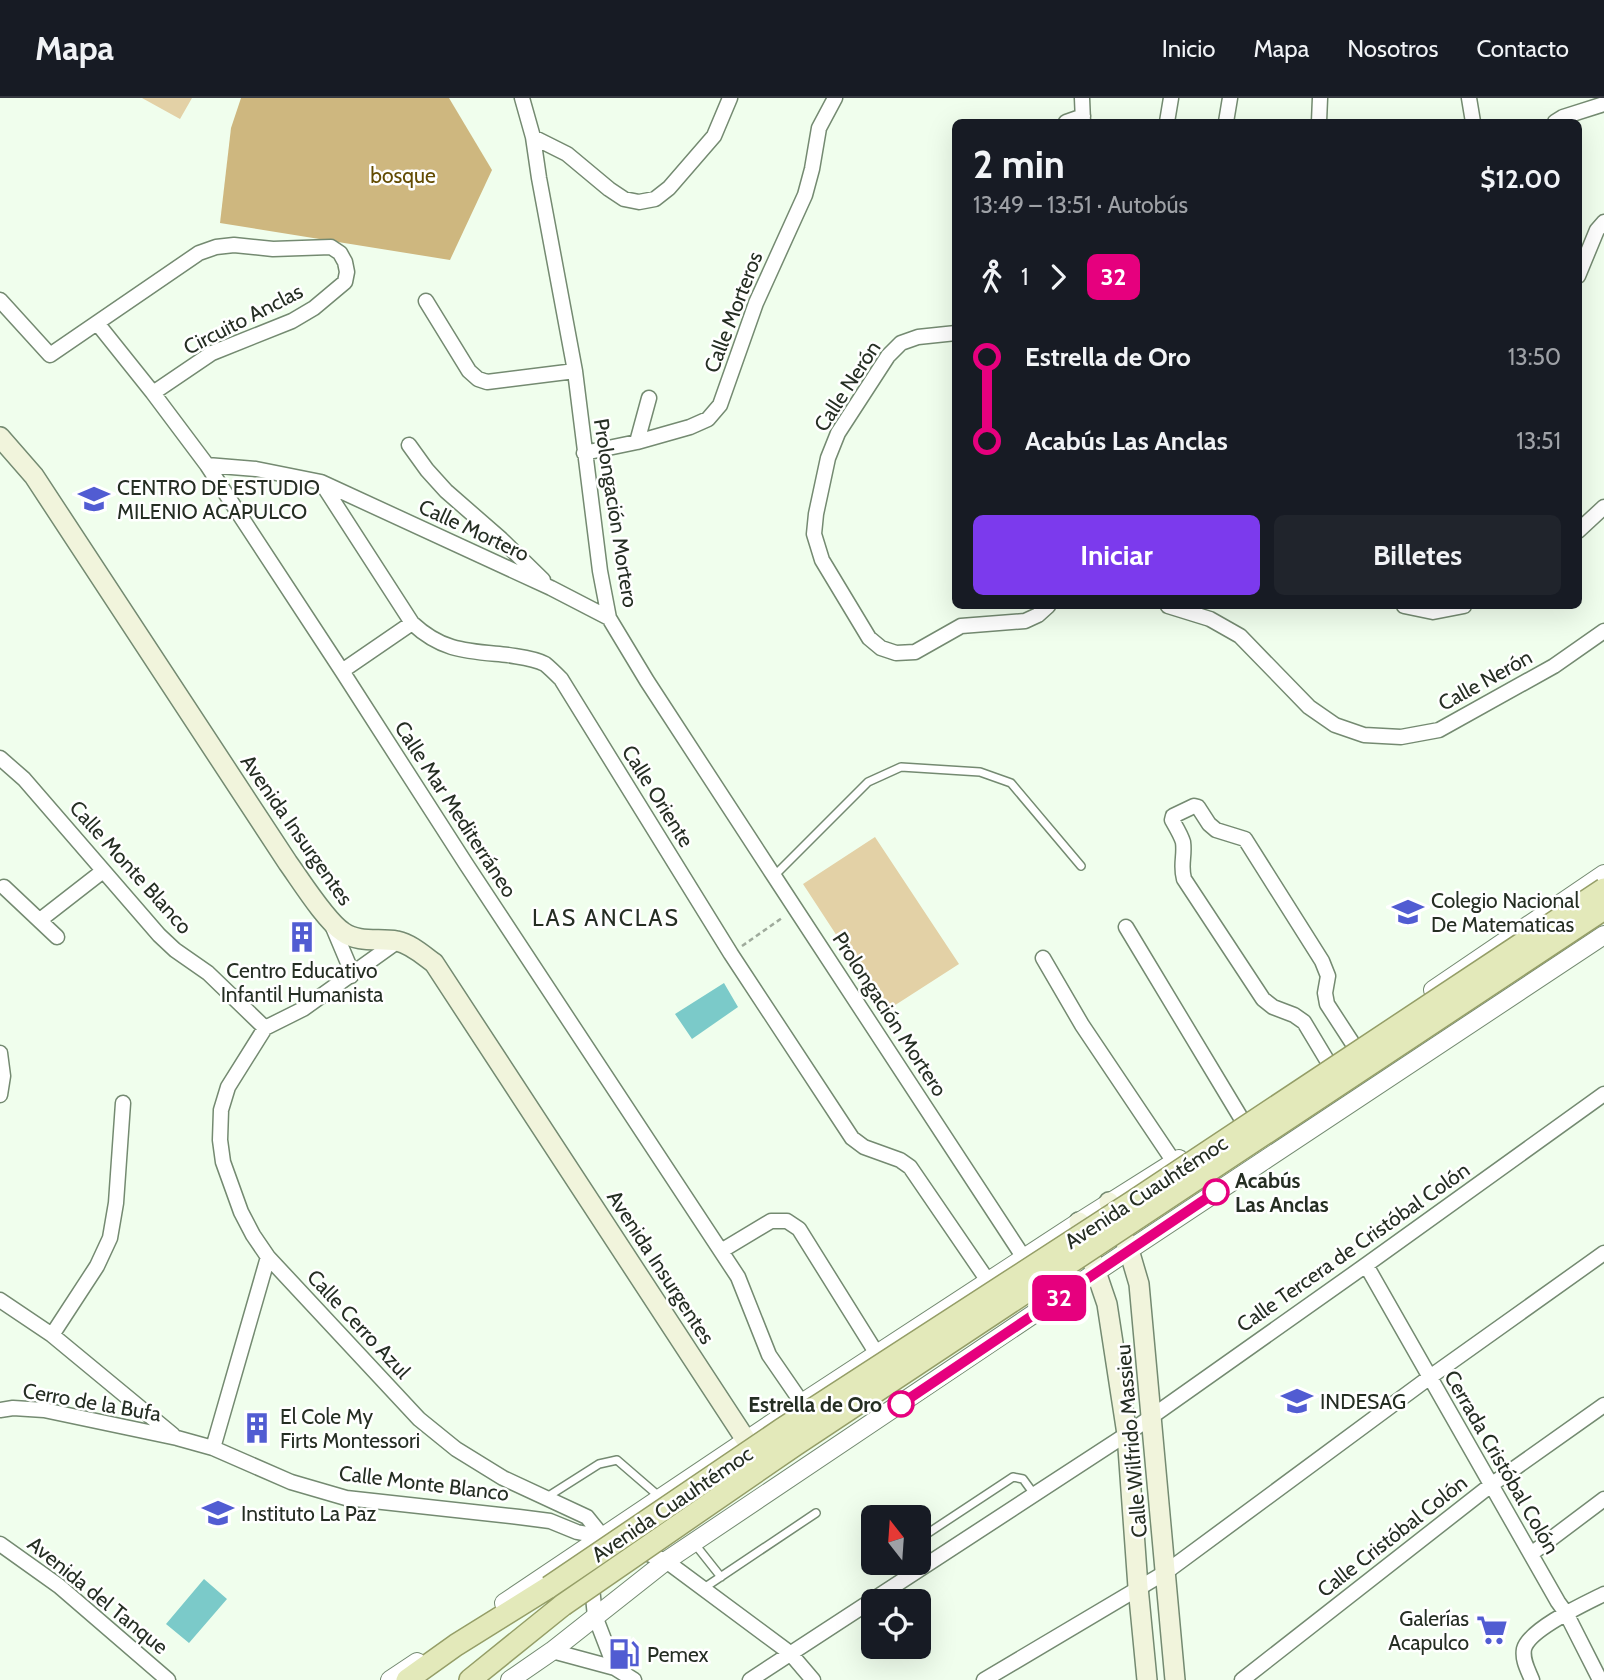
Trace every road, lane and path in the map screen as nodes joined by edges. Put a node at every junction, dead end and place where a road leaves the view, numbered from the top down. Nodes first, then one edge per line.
1 (522, 98) edge
2 (730, 98) edge
3 (835, 98) edge
4 (1082, 98) edge
5 (1171, 98) edge
6 (1230, 98) edge
7 (1320, 98) edge
8 (1469, 98) edge
9 (1604, 104) edge
10 (1083, 119) edge
11 (1168, 119) edge
12 (1226, 119) edge
13 (1319, 119) edge
14 (1472, 119) edge
15 (1560, 119) edge
16 (533, 137) junction
17 (1604, 222) edge
18 (1582, 266) edge
19 (0, 300) edge
20 (426, 301) dead end
21 (97, 323) junction
22 (952, 333) edge
23 (575, 371) junction
24 (153, 393) junction
25 (649, 398) dead end
26 (637, 442) junction
27 (2, 443) edge
28 (409, 445) dead end
29 (584, 453) junction
30 (207, 465) junction
31 (321, 482) junction
32 (1604, 507) edge
33 (1582, 527) edge
34 (551, 588) junction
35 (1045, 609) edge
36 (1178, 609) edge
37 (1418, 609) edge
38 (1448, 609) edge
39 (609, 618) junction
40 (412, 622) junction
41 (1604, 631) edge
42 (342, 671) junction
43 (0, 758) edge
44 (1082, 866) dead end
45 (103, 871) junction
46 (1604, 874) edge
47 (774, 876) junction
48 (4, 887) dead end
49 (1604, 889) edge
50 (796, 908) junction
51 (1604, 909) edge
52 (40, 920) junction
53 (330, 920) junction
54 (1126, 927) dead end
55 (1604, 935) edge
56 (57, 937) dead end
57 (398, 941) junction
58 (731, 954) junction
59 (1043, 958) dead end
60 (351, 976) junction
61 (265, 1028) junction
62 (1353, 1044) junction
63 (0, 1053) edge
64 (1328, 1062) junction
65 (1604, 1094) edge
66 (0, 1096) edge
67 (123, 1103) dead end
68 (1241, 1118) junction
69 (1174, 1162) junction
70 (1109, 1202) junction
71 (1079, 1222) junction
72 (1129, 1250) junction
73 (721, 1251) junction
74 (1604, 1253) edge
75 (268, 1257) junction
76 (1024, 1258) junction
77 (1366, 1265) junction
78 (1097, 1272) junction
79 (988, 1281) junction
80 (0, 1300) edge
81 (52, 1335) junction
82 (877, 1354) junction
83 (1430, 1377) junction
84 (802, 1403) junction
85 (1604, 1405) edge
86 (0, 1410) edge
87 (1151, 1416) junction
88 (1126, 1434) junction
89 (177, 1438) junction
90 (746, 1440) junction
91 (213, 1448) junction
92 (1492, 1485) junction
93 (1034, 1494) junction
94 (546, 1498) junction
95 (661, 1498) junction
96 (1604, 1499) edge
97 (816, 1513) dead end
98 (931, 1531) edge
99 (604, 1537) junction
100 (693, 1543) junction
101 (0, 1544) edge
102 (1531, 1554) junction
103 (931, 1555) edge
104 (666, 1561) junction
105 (1166, 1572) junction
106 (899, 1575) edge
107 (721, 1577) junction
108 (1138, 1587) junction
109 (704, 1589) junction
110 (1604, 1594) edge
111 (1566, 1613) junction
112 (595, 1616) junction
113 (552, 1651) junction
114 (790, 1653) junction
115 (615, 1668) junction
116 (168, 1680) edge
117 (390, 1680) edge
118 (407, 1680) edge
119 (470, 1680) edge
120 (510, 1680) edge
121 (634, 1680) edge
122 (750, 1680) edge
123 (813, 1680) edge
124 (984, 1680) edge
125 (1147, 1680) edge
126 (1175, 1680) edge
127 (1242, 1680) edge
128 (1532, 1680) edge
129 (1600, 1680) edge

1 - 16 street, Prolongación Mortero
2 - 16 street
3 - 26 street, Calle Morteros
4 - 10 street
5 - 11 street
6 - 12 street
7 - 13 street
8 - 14 street
9 - 15 street
16 - 23 street, Prolongación Mortero
17 - 18 street
19 - 21 street
20 - 23 street
21 - 24 street, Calle Mar Mediterráneo
21 - 24 street, Circuito Anclas
22 - 35 street, Calle Nerón
23 - 29 street, Prolongación Mortero
24 - 30 street, Calle Mar Mediterráneo
25 - 26 street
26 - 29 street, Calle Morteros
27 - 53 main road, Avenida Insurgentes
28 - 34 street
29 - 39 street, Prolongación Mortero
30 - 31 street
30 - 42 street, Calle Mar Mediterráneo
31 - 34 street, Calle Mortero
31 - 40 street, Calle Oriente
32 - 33 street
34 - 39 street, Calle Mortero
36 - 41 street, Calle Nerón
37 - 38 street
39 - 47 street, Prolongación Mortero
40 - 42 street
40 - 58 street, Calle Oriente
42 - 73 street, Calle Mar Mediterráneo
43 - 45 street, Calle Monte Blanco
44 - 47 lane
45 - 52 street
45 - 61 street, Calle Monte Blanco
46 - 62 street
47 - 50 street, Prolongación Mortero
48 - 52 street
49 - 118 main road, Avenida Cuauhtémoc, bridge
50 - 58 path
50 - 76 street, Prolongación Mortero
51 - 119 main road, Avenida Cuauhtémoc, bridge
52 - 56 street
53 - 57 main road, Avenida Insurgentes
53 - 60 street
54 - 68 street
55 - 72 street
57 - 60 street
57 - 90 main road, Avenida Insurgentes
58 - 79 street, Calle Oriente
59 - 69 street
60 - 61 street
61 - 75 street, Calle Cerro Azul
62 - 64 street
62 - 64 street
63 - 66 street
64 - 68 street
65 - 77 street, Calle Tercera de Cristóbal Colón
67 - 81 street
68 - 69 street
69 - 70 street
70 - 71 street
70 - 72 main road, Calle Wilfrido Massieu
71 - 76 street
71 - 78 main road, Calle Wilfrido Massieu
72 - 78 street
72 - 87 main road, Calle Wilfrido Massieu
73 - 82 street
73 - 84 street, Calle Mar Mediterráneo
74 - 83 street
75 - 91 street
75 - 94 street, Calle Cerro Azul
76 - 79 street
77 - 83 street, Cerrada Cristóbal Colón
77 - 87 street, Calle Tercera de Cristóbal Colón
78 - 88 main road, Calle Wilfrido Massieu
78 - 100 street
79 - 82 street
80 - 81 street, Calle Monte Blanco
81 - 89 street, Calle Monte Blanco
82 - 84 street
83 - 92 street, Cerrada Cristóbal Colón
83 - 105 street
84 - 90 street
85 - 92 street, Calle Cristóbal Colón
86 - 89 street, Cerro de la Bufa
87 - 88 street, Calle Tercera de Cristóbal Colón
87 - 105 main road, Calle Wilfrido Massieu
88 - 93 street, Calle Tercera de Cristóbal Colón
88 - 108 main road, Calle Wilfrido Massieu
89 - 91 street, Calle Monte Blanco
90 - 95 street
91 - 99 street, Calle Monte Blanco
92 - 102 street, Cerrada Cristóbal Colón
92 - 127 street, Calle Cristóbal Colón
93 - 98 lane
93 - 103 street, Calle Tercera de Cristóbal Colón
94 - 95 lane
94 - 99 street, Calle Cerro Azul
95 - 99 street
96 - 102 street
97 - 107 lane
99 - 104 street, Calle Cerro Azul
99 - 112 street
99 - 117 street
100 - 104 street
100 - 107 lane
101 - 116 street, Avenida del Tanque
102 - 111 street, Cerrada Cristóbal Colón
104 - 109 street, Calle Cerro Azul
104 - 112 street
105 - 108 street
105 - 126 main road, Calle Wilfrido Massieu
106 - 114 street, Calle Tercera de Cristóbal Colón
107 - 109 lane
108 - 124 street
108 - 125 main road, Calle Wilfrido Massieu
109 - 114 street, Calle Cerro Azul
110 - 111 street
111 - 128 street
111 - 129 street, Cerrada Cristóbal Colón
112 - 113 street
112 - 115 street
113 - 115 street
113 - 120 street
114 - 122 street, Calle Tercera de Cristóbal Colón
114 - 123 street, Calle Cerro Azul
115 - 121 street

